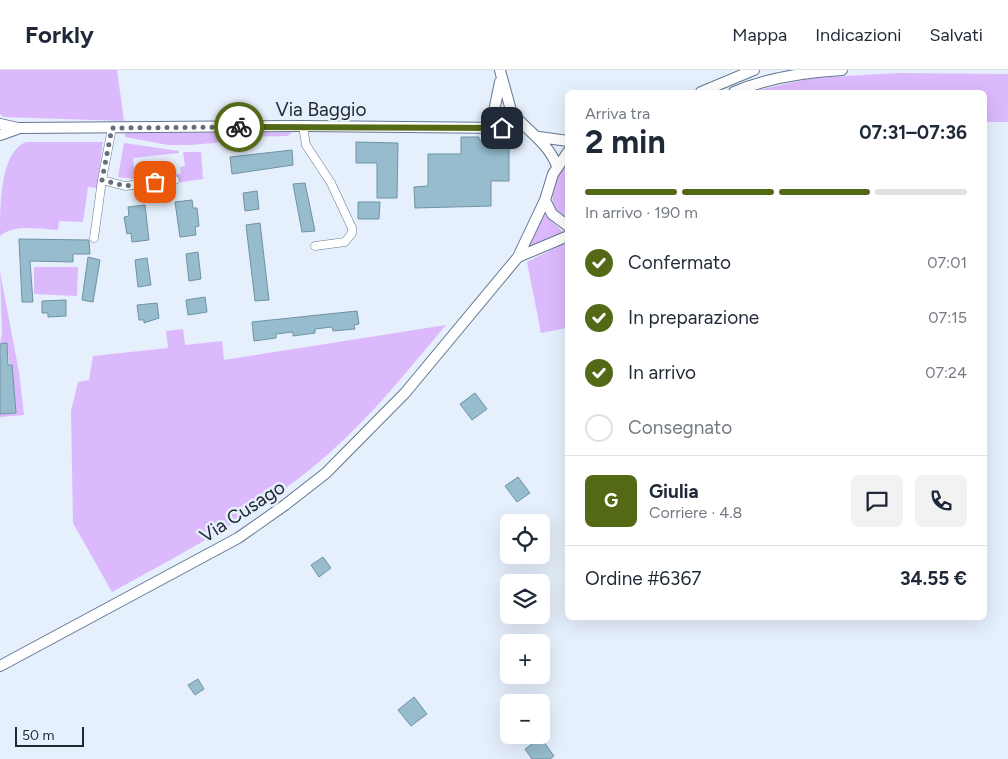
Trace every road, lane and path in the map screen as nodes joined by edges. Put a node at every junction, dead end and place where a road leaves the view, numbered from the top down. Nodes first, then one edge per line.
1 (500, 70) edge
2 (754, 70) edge
3 (842, 70) edge
4 (706, 90) edge
5 (740, 90) edge
6 (493, 114) junction
7 (513, 114) junction
8 (0, 124) edge
9 (303, 126) junction
10 (475, 127) junction
11 (18, 128) junction
12 (112, 128) junction
13 (504, 128) junction
14 (527, 130) junction
15 (0, 135) edge
16 (539, 137) junction
17 (565, 140) edge
18 (565, 156) edge
19 (558, 166) junction
20 (102, 180) junction
21 (175, 180) dead end
22 (546, 200) junction
23 (565, 224) edge
24 (565, 237) edge
25 (94, 238) dead end
26 (316, 246) dead end
27 (518, 257) junction
28 (0, 666) edge

1 - 6 main road
1 - 7 main road
2 - 4 main road
3 - 5 main road
6 - 7 main road
6 - 10 main road
6 - 13 main road
7 - 13 main road
7 - 14 main road, Via Baggio
8 - 11 main road, Via Baggio
9 - 10 main road, Via Baggio
9 - 12 main road, Via Baggio
9 - 26 street
10 - 13 main road, Via Baggio
11 - 12 main road, Via Baggio
11 - 15 main road, Via Baggio
12 - 20 street
13 - 14 main road, Via Baggio
14 - 16 main road, Via Baggio
16 - 17 main road, Via Baggio
16 - 19 main road, Via Baggio
18 - 19 main road
19 - 22 main road
20 - 21 street
20 - 25 street
22 - 23 main road
22 - 27 main road
24 - 27 main road
27 - 28 main road, Via Cusago

